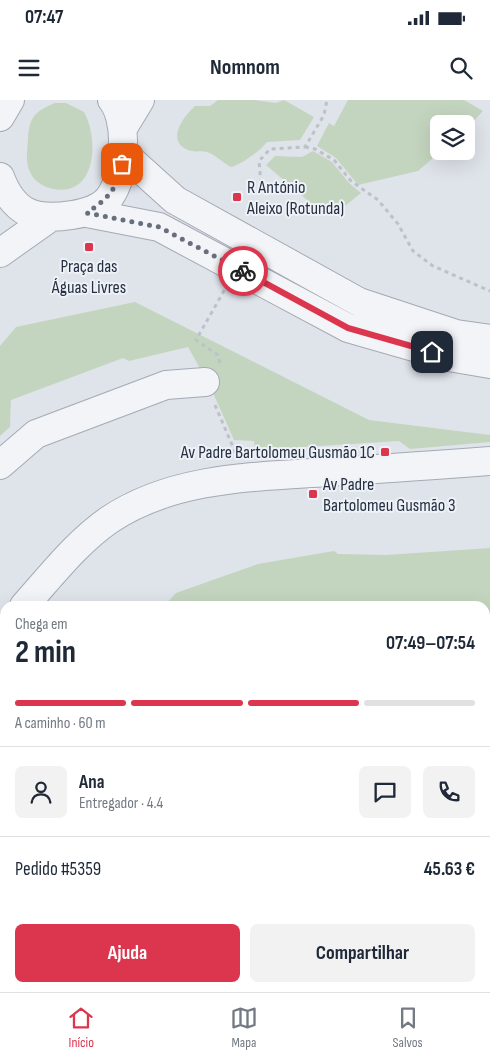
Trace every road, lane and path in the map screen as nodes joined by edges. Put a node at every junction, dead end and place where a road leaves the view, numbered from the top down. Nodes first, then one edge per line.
1 (112, 100) edge
2 (140, 100) edge
3 (327, 100) edge
4 (123, 141) junction
5 (306, 147) junction
6 (0, 177) edge
7 (261, 183) dead end
8 (87, 213) junction
9 (48, 219) junction
10 (0, 253) edge
11 (490, 291) edge
12 (490, 339) edge
13 (490, 364) edge
14 (205, 382) dead end
15 (490, 461) edge
16 (0, 465) edge
17 (28, 601) edge

1 - 4 street
2 - 4 street
3 - 5 path
4 - 8 street
4 - 12 street
5 - 7 path
5 - 11 path
6 - 9 street
8 - 9 street
8 - 13 street
9 - 10 street
14 - 16 street
15 - 17 street

